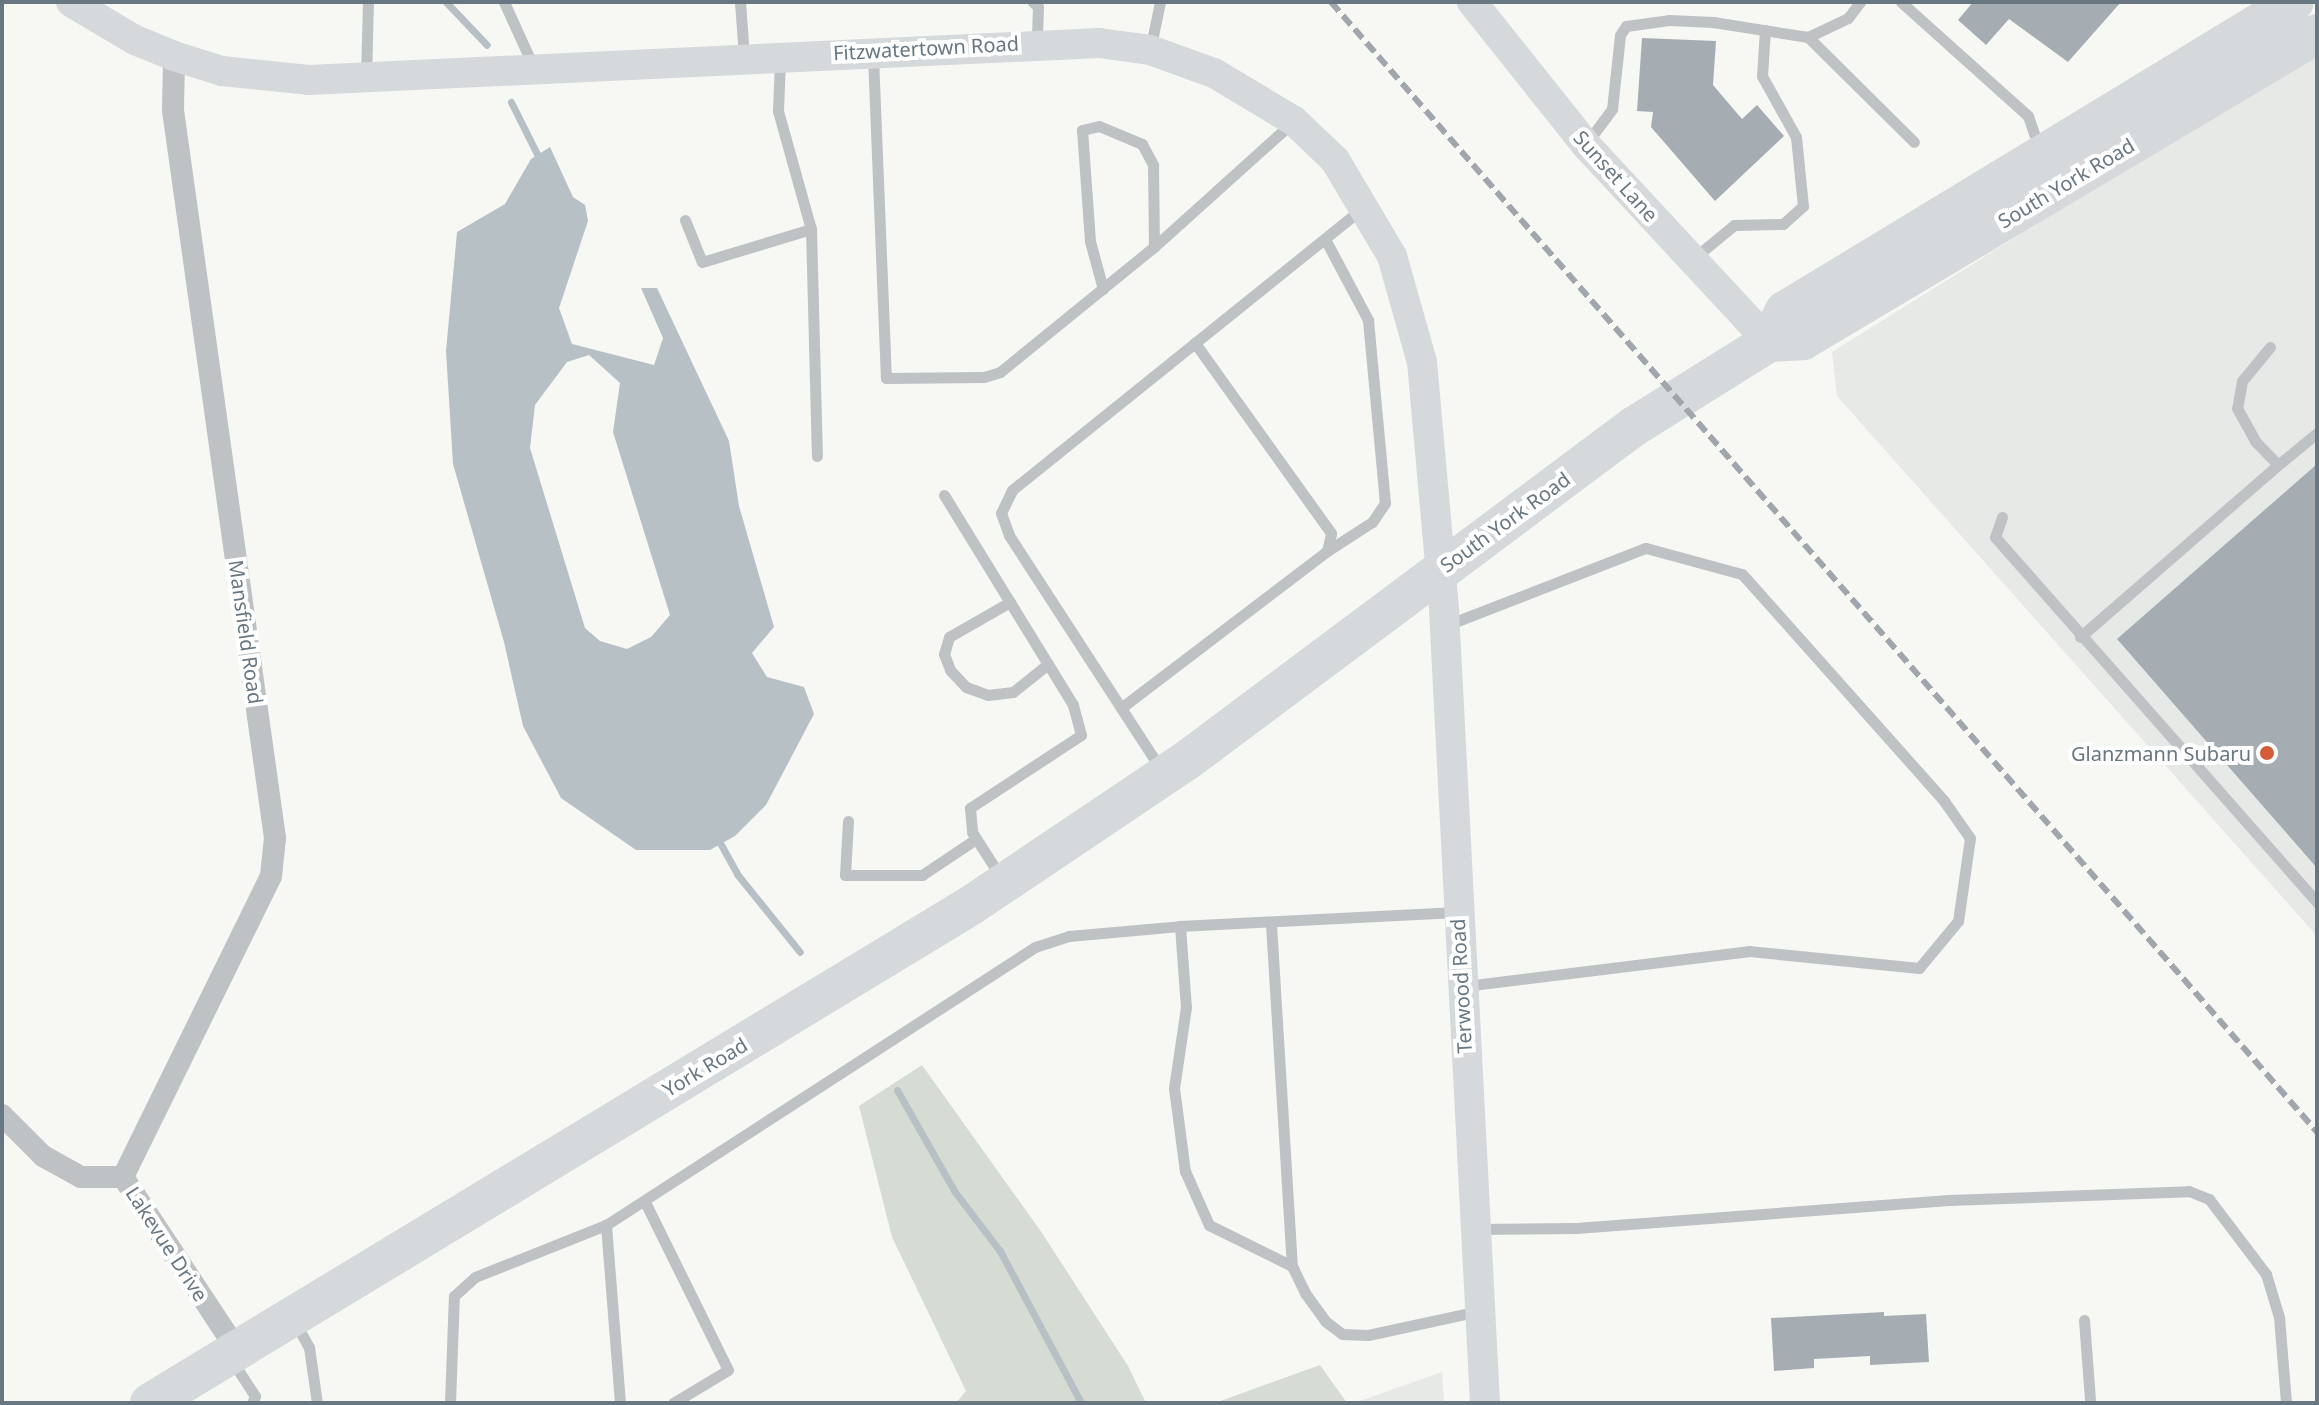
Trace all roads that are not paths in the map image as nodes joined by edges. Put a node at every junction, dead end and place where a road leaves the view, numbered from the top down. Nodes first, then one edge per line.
1 (71, 2) edge
2 (368, 2) edge
3 (504, 2) edge
4 (740, 2) edge
5 (1160, 2) edge
6 (1472, 2) edge
7 (1860, 2) edge
8 (1901, 2) edge
9 (2294, 2) edge
10 (1038, 4) edge
11 (1765, 30) junction
12 (2317, 34) edge
13 (1808, 37) junction
14 (1037, 42) junction
15 (1150, 50) junction
16 (872, 51) junction
17 (174, 56) junction
18 (781, 56) junction
19 (744, 58) junction
20 (534, 69) junction
21 (366, 78) junction
22 (1294, 121) junction
23 (1914, 142) dead end
24 (1586, 145) junction
25 (2041, 153) junction
26 (1366, 206) junction
27 (685, 220) dead end
28 (811, 229) junction
29 (1325, 239) junction
30 (1154, 247) junction
31 (1693, 259) junction
32 (1103, 289) junction
33 (1769, 342) junction
34 (1195, 343) junction
35 (2270, 347) dead end
36 (2317, 433) edge
37 (817, 456) dead end
38 (2278, 465) junction
39 (944, 495) dead end
40 (2002, 517) dead end
41 (1327, 551) junction
42 (1441, 569) junction
43 (1010, 602) junction
44 (1445, 625) junction
45 (2080, 637) junction
46 (1048, 664) junction
47 (1121, 708) junction
48 (1248, 714) joint
49 (1165, 775) junction
50 (848, 821) dead end
51 (976, 839) junction
52 (1005, 883) junction
53 (2317, 902) edge
54 (1458, 912) junction
55 (1271, 924) junction
56 (1180, 926) junction
57 (1462, 986) junction
58 (2, 1115) edge
59 (123, 1177) junction
60 (645, 1202) junction
61 (606, 1225) junction
62 (1473, 1229) junction
63 (1292, 1266) junction
64 (1480, 1311) junction
65 (292, 1317) junction
66 (2084, 1320) dead end
67 (233, 1353) junction
68 (2090, 1400) dead end
69 (150, 1403) edge
70 (252, 1403) edge
71 (317, 1403) edge
72 (450, 1403) edge
73 (620, 1403) edge
74 (673, 1403) edge
75 (1485, 1403) edge
76 (2286, 1403) edge

1 - 17 street, Fitzwatertown Road
2 - 21 lane
3 - 20 lane
4 - 19 lane
5 - 15 lane
6 - 24 street, Sunset Lane
7 - 13 lane
8 - 25 lane
9 - 25 highway, South York Road
10 - 14 lane
11 - 13 lane
11 - 24 lane
11 - 31 lane
12 - 33 highway, South York Road
13 - 23 lane
14 - 15 street, Fitzwatertown Road
14 - 16 street, Fitzwatertown Road
15 - 22 street, Fitzwatertown Road
16 - 18 street, Fitzwatertown Road
16 - 32 lane
17 - 21 street, Fitzwatertown Road
17 - 59 street, Mansfield Road
18 - 19 street, Fitzwatertown Road
18 - 28 lane
19 - 20 street, Fitzwatertown Road
20 - 21 street, Fitzwatertown Road
22 - 26 street, Fitzwatertown Road
22 - 30 lane
24 - 31 street, Sunset Lane
25 - 33 highway, South York Road
26 - 29 lane
26 - 42 street, Fitzwatertown Road
27 - 28 lane
28 - 37 lane
29 - 34 lane
29 - 41 lane
30 - 32 lane
30 - 32 lane
31 - 33 street, Sunset Lane
33 - 42 highway, South York Road
34 - 41 lane
34 - 47 lane
35 - 38 lane
36 - 38 lane
38 - 45 lane
39 - 43 lane
40 - 45 lane
41 - 47 lane
42 - 44 street, Terwood Road
42 - 48 highway, South York Road
43 - 46 lane
43 - 46 lane
44 - 54 street, Terwood Road
44 - 57 lane
45 - 53 lane
46 - 51 lane
47 - 49 lane
48 - 49 highway, York Road
49 - 52 highway, York Road
50 - 51 lane
51 - 52 lane
52 - 65 highway, York Road
54 - 55 lane
54 - 57 street, Terwood Road
55 - 56 lane
55 - 63 lane
56 - 60 lane
56 - 63 lane
57 - 62 street, Terwood Road
58 - 59 street, Lakevue Drive
59 - 67 street, Lakevue Drive
60 - 61 lane
60 - 74 lane
61 - 72 lane
61 - 73 lane
62 - 64 street, Terwood Road
62 - 76 lane
63 - 64 lane
64 - 75 street, Terwood Road
65 - 67 highway, York Road
65 - 71 lane
66 - 68 lane
67 - 69 highway, York Road
67 - 70 lane

